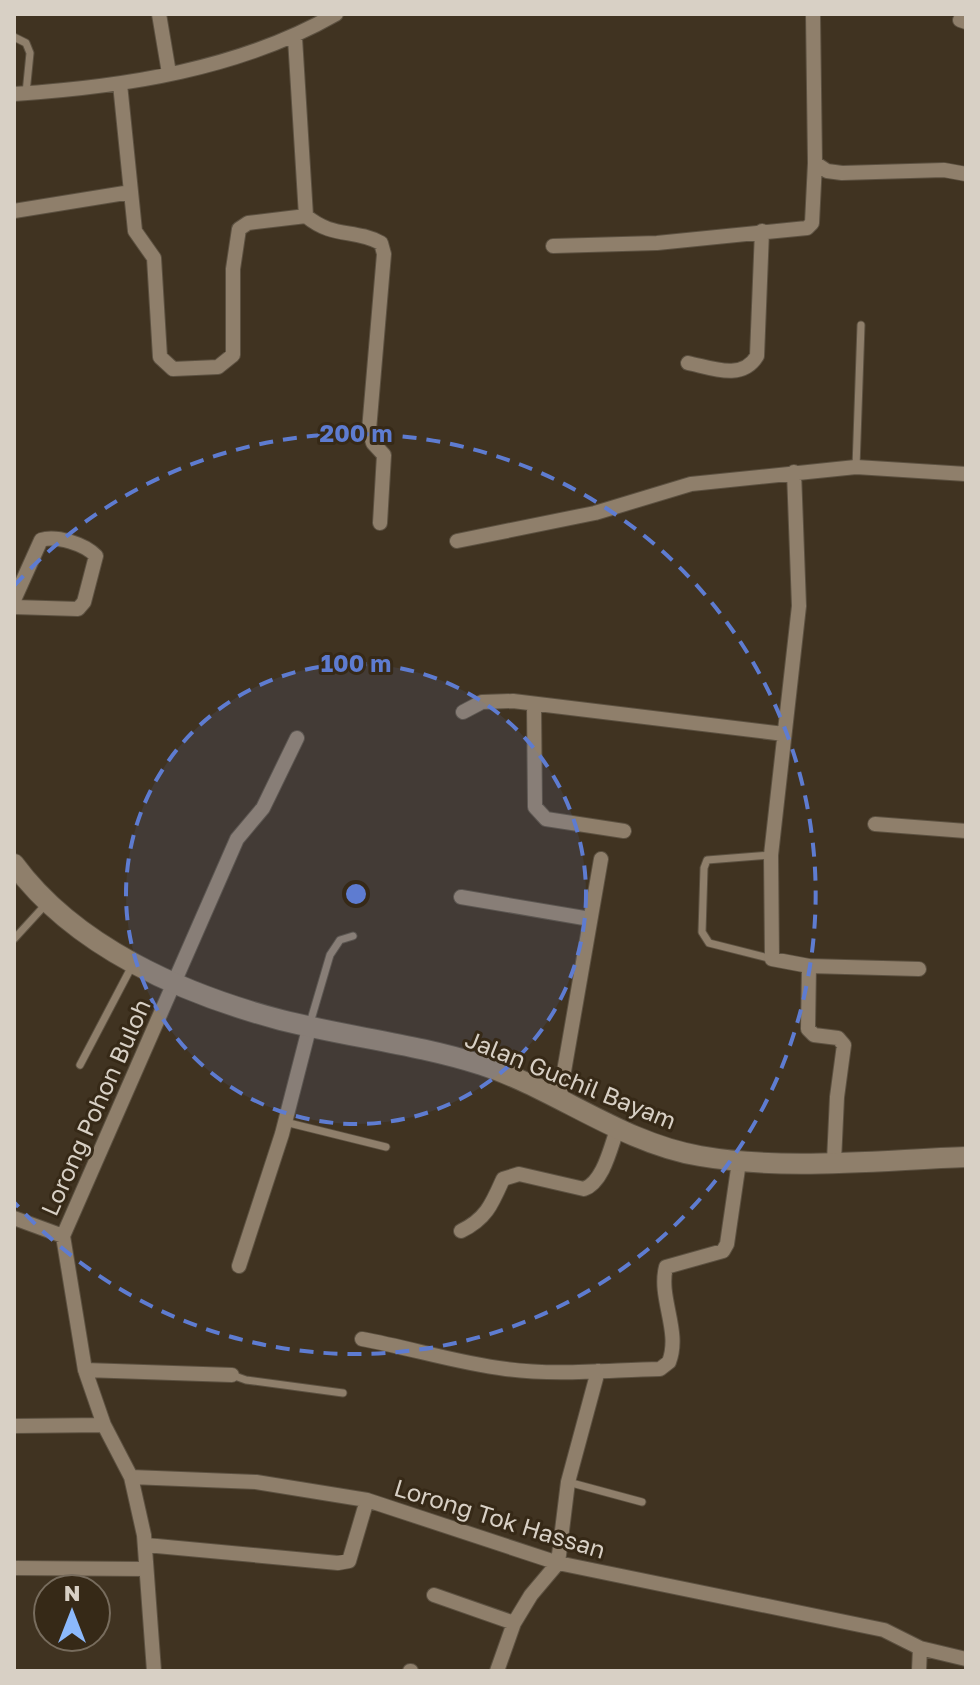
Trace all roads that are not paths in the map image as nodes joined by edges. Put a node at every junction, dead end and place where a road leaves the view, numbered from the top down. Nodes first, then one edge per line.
1 (159, 14) edge
2 (336, 14) edge
3 (813, 14) edge
4 (14, 37) edge
5 (295, 38) junction
6 (169, 73) junction
7 (120, 84) junction
8 (20, 94) edge
9 (815, 163) junction
10 (966, 174) edge
11 (131, 192) junction
12 (14, 211) edge
13 (306, 216) junction
14 (762, 231) junction
15 (553, 246) dead end
16 (861, 325) dead end
17 (688, 363) dead end
18 (856, 467) junction
19 (794, 472) junction
20 (966, 474) edge
21 (380, 523) dead end
22 (457, 541) dead end
23 (14, 600) edge
24 (14, 607) edge
25 (534, 705) junction
26 (463, 712) dead end
27 (784, 734) junction
28 (297, 738) dead end
29 (875, 824) dead end
30 (624, 831) dead end
31 (966, 831) edge
32 (771, 855) junction
33 (601, 859) dead end
34 (14, 864) edge
35 (461, 897) dead end
36 (47, 903) junction
37 (590, 919) junction
38 (353, 936) dead end
39 (14, 939) edge
40 (772, 959) junction
41 (135, 962) junction
42 (809, 966) junction
43 (919, 969) dead end
44 (174, 981) junction
45 (310, 1025) junction
46 (80, 1065) dead end
47 (559, 1100) junction
48 (285, 1122) junction
49 (618, 1127) junction
50 (386, 1147) dead end
51 (966, 1157) edge
52 (834, 1161) junction
53 (739, 1162) junction
54 (14, 1218) edge
55 (461, 1231) dead end
56 (63, 1236) junction
57 (239, 1266) dead end
58 (362, 1339) dead end
59 (85, 1370) junction
60 (598, 1371) junction
61 (232, 1375) joint
62 (343, 1393) dead end
63 (104, 1425) junction
64 (14, 1426) edge
65 (131, 1477) junction
66 (568, 1482) junction
67 (367, 1500) junction
68 (642, 1502) dead end
69 (146, 1545) junction
70 (558, 1563) junction
71 (14, 1568) edge
72 (146, 1569) junction
73 (434, 1595) dead end
74 (514, 1623) junction
75 (920, 1648) junction
76 (966, 1659) edge
77 (154, 1671) edge
78 (497, 1671) edge
79 (919, 1671) edge

1 - 6 street
2 - 5 street
3 - 9 street
4 - 8 lane
5 - 6 street
5 - 13 street
6 - 7 street
7 - 8 street
7 - 11 street
9 - 10 street
9 - 14 street
11 - 12 street
11 - 13 street
13 - 21 street
14 - 15 street
14 - 17 street
16 - 18 lane
18 - 19 street
18 - 20 street
19 - 22 street
19 - 27 street
23 - 24 street
25 - 26 street
25 - 27 street
25 - 30 street
27 - 32 street
28 - 44 street, Lorong Pohon Buloh
29 - 31 street
32 - 40 street
32 - 40 lane
33 - 37 street
34 - 36 main road, Jalan Guchil Bayam
35 - 37 street
36 - 39 lane
36 - 41 main road, Jalan Guchil Bayam
37 - 47 street
38 - 45 lane
40 - 42 street
41 - 44 main road, Jalan Guchil Bayam
41 - 46 lane
42 - 43 street
42 - 52 street
44 - 45 main road, Jalan Guchil Bayam
44 - 56 street, Lorong Pohon Buloh
45 - 47 main road, Jalan Guchil Bayam
45 - 48 street
47 - 49 main road, Jalan Guchil Bayam
48 - 50 lane
48 - 57 street
49 - 53 main road, Jalan Guchil Bayam
49 - 55 street
51 - 52 main road, Jalan Guchil Bayam
52 - 53 main road, Jalan Guchil Bayam
53 - 60 street
54 - 56 street
56 - 59 street, Lorong Pohon Buloh
58 - 60 street
59 - 61 street
59 - 63 street, Lorong Pohon Buloh
60 - 66 street
61 - 62 lane
63 - 64 street
63 - 65 street, Lorong Pohon Buloh
65 - 67 street, Lorong Tok Hassan
65 - 69 street, Lorong Pohon Buloh
66 - 68 lane
66 - 70 street
67 - 69 street
67 - 70 street, Lorong Tok Hassan
69 - 72 street, Lorong Pohon Buloh
70 - 74 street
70 - 75 street, Lorong Tok Hassan
71 - 72 street
72 - 77 street, Lorong Pohon Buloh
73 - 74 street
74 - 78 street
75 - 76 street, Lorong Tok Hassan
75 - 79 street

